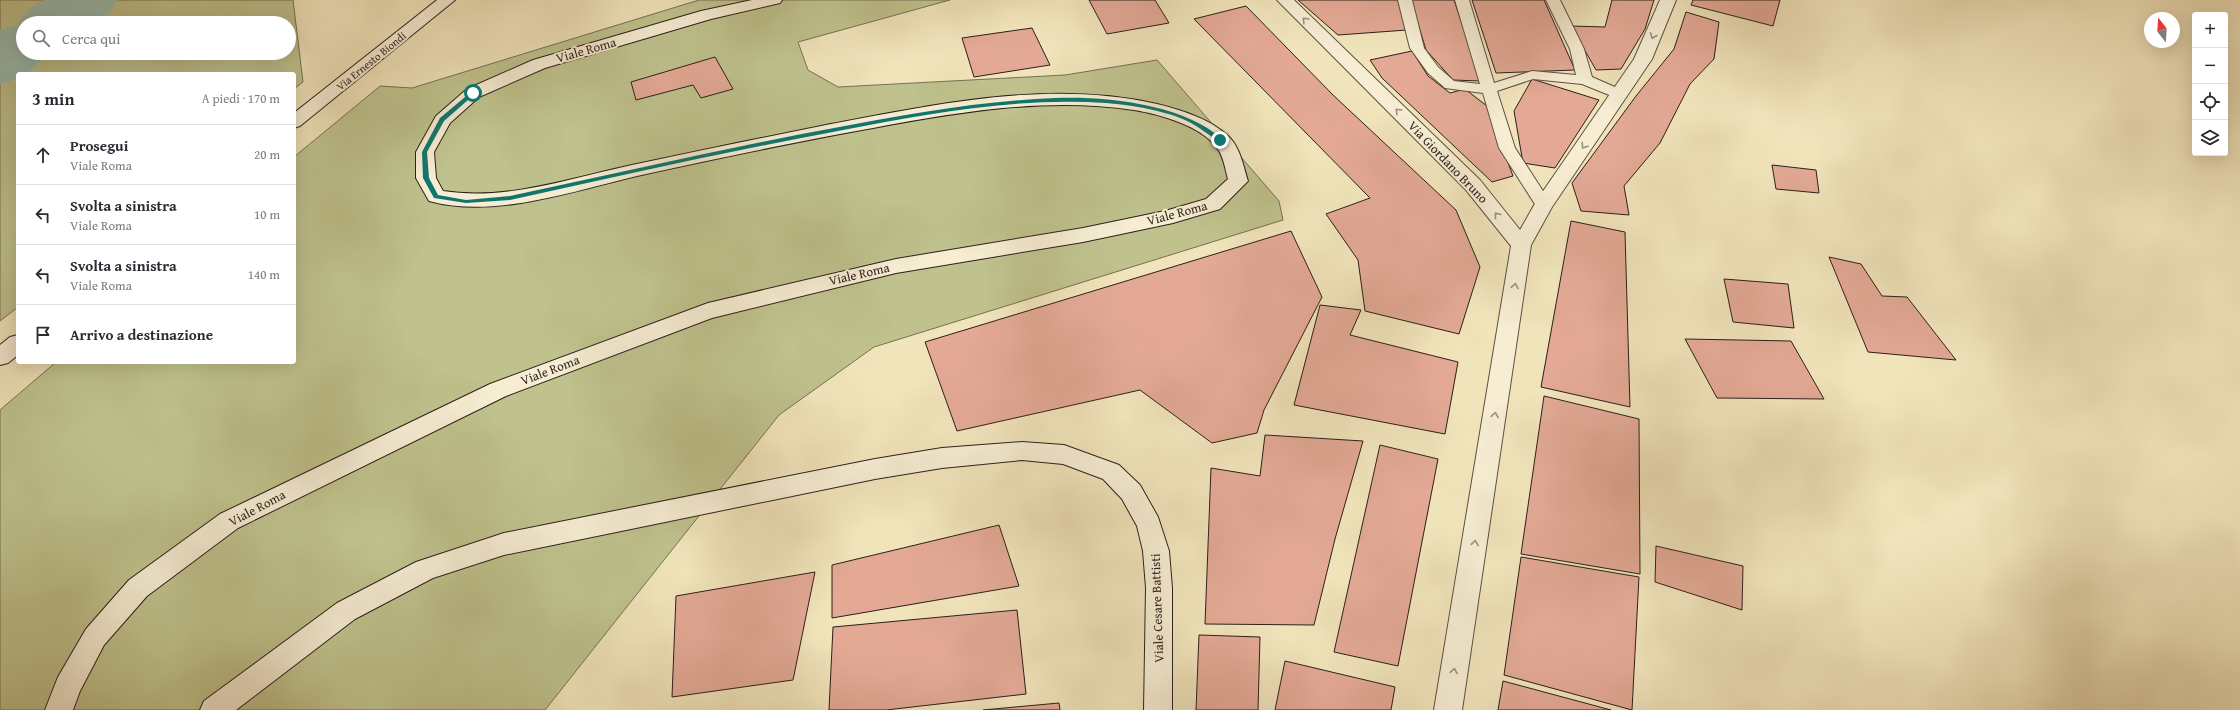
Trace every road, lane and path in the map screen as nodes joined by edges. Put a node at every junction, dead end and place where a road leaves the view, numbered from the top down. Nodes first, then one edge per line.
1 (447, 0) edge
2 (774, 0) edge
3 (1285, 0) edge
4 (1405, 0) edge
5 (1462, 0) edge
6 (1553, 0) edge
7 (1668, 0) edge
8 (1586, 80) junction
9 (1490, 89) junction
10 (1619, 94) junction
11 (296, 120) edge
12 (1544, 205) junction
13 (1521, 245) junction
14 (16, 345) edge
15 (0, 357) edge
16 (59, 710) edge
17 (214, 710) edge
18 (1158, 710) edge
19 (1448, 710) edge

1 - 11 street, Via Ernesto Biondi
2 - 16 street, Viale Roma
13 -> 3 street, Via Giordano Bruno
4 - 9 lane
5 - 9 lane
6 - 8 lane
7 -> 10 street
8 - 9 lane
8 - 10 lane
9 - 12 lane
10 -> 12 street
12 - 13 street
19 -> 13 street
14 - 15 street
17 - 18 street, Viale Cesare Battisti

